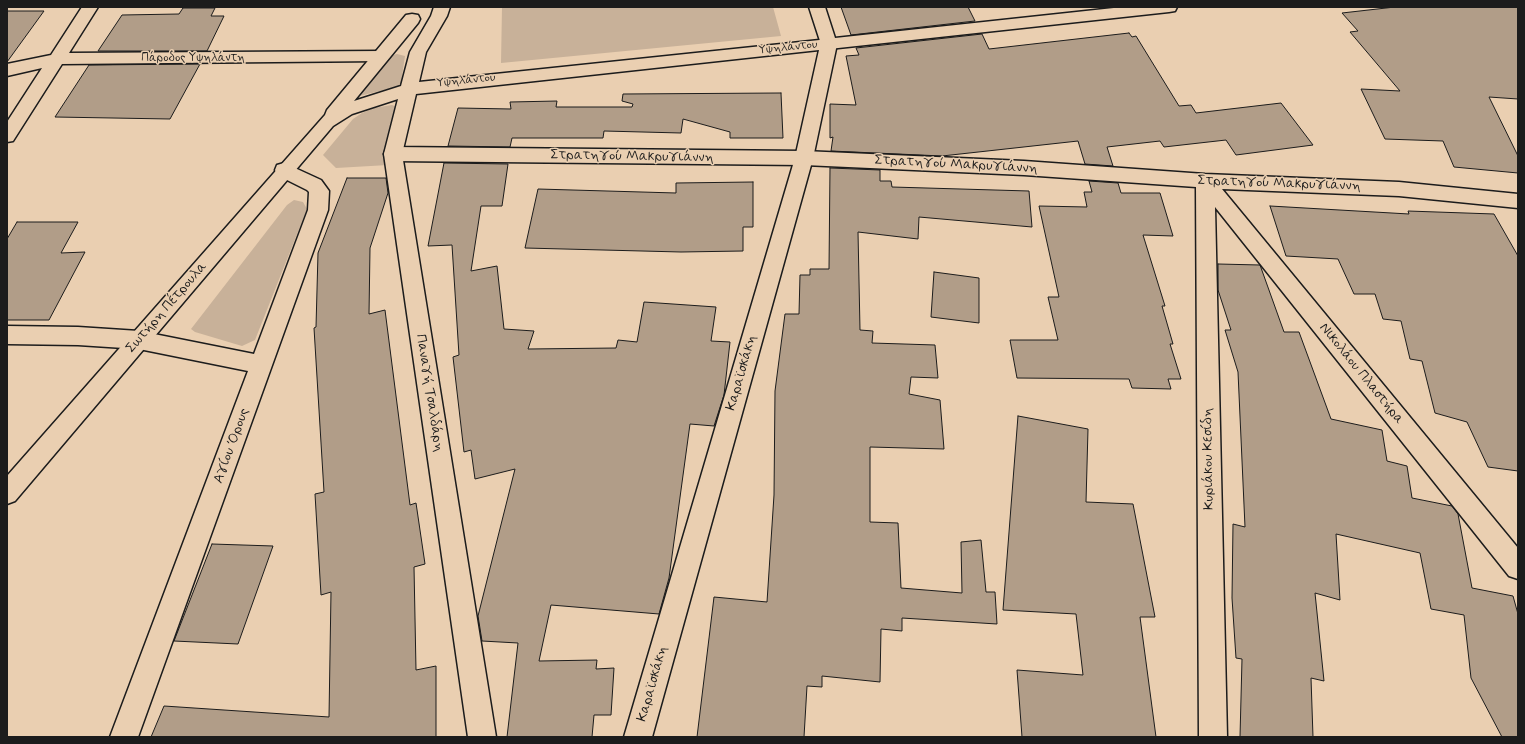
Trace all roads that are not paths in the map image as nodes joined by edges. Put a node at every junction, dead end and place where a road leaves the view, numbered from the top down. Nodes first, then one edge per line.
1 (90, 7) edge
2 (442, 7) edge
3 (817, 7) edge
4 (1024, 7) edge
5 (1168, 7) edge
6 (410, 13) edge
7 (1032, 22) junction
8 (829, 44) junction
9 (418, 52) junction
10 (381, 56) junction
11 (56, 59) junction
12 (7, 70) edge
13 (408, 90) junction
14 (327, 122) junction
15 (7, 136) edge
16 (393, 154) junction
17 (804, 158) junction
18 (284, 170) junction
19 (1205, 181) junction
20 (1518, 201) edge
21 (7, 336) edge
22 (139, 340) junction
23 (262, 365) junction
24 (7, 493) edge
25 (1518, 567) edge
26 (124, 737) edge
27 (482, 737) edge
28 (638, 737) edge
29 (1213, 737) edge

1 - 11 street
2 - 9 street, Παναγή Τσαλδάρη
3 - 8 street
4 - 7 street
5 - 7 street, Υψηλάντου
6 - 9 street, Παναγή Τσαλδάρη
6 - 10 street, Σωτήρη Πέτρουλα
7 - 8 street, Υψηλάντου
8 - 13 street, Υψηλάντου
8 - 17 street, Καραϊσκάκη
9 - 13 street, Παναγή Τσαλδάρη
10 - 11 street, Πάροδος Υψηλάντη
10 - 14 street, Σωτήρη Πέτρουλα
11 - 12 street, Πάροδος Υψηλάντη
11 - 15 street
13 - 14 street, Σωτήρη Πέτρουλα
13 - 16 street, Παναγή Τσαλδάρη
14 - 18 street, Σωτήρη Πέτρουλα
16 - 17 street, Στρατηγού Μακρυγιάννη
16 - 27 street, Παναγή Τσαλδάρη
17 - 19 street, Στρατηγού Μακρυγιάννη
17 - 28 street, Καραϊσκάκη
18 - 22 street, Σωτήρη Πέτρουλα
18 - 23 street, Αγίου Όρους
19 - 20 street, Στρατηγού Μακρυγιάννη
19 - 25 street, Νικολάου Πλαστήρα
19 - 29 street, Κυριάκου Κεσίδη
21 - 22 street
22 - 23 street
22 - 24 street, Σωτήρη Πέτρουλα
23 - 26 street, Αγίου Όρους

